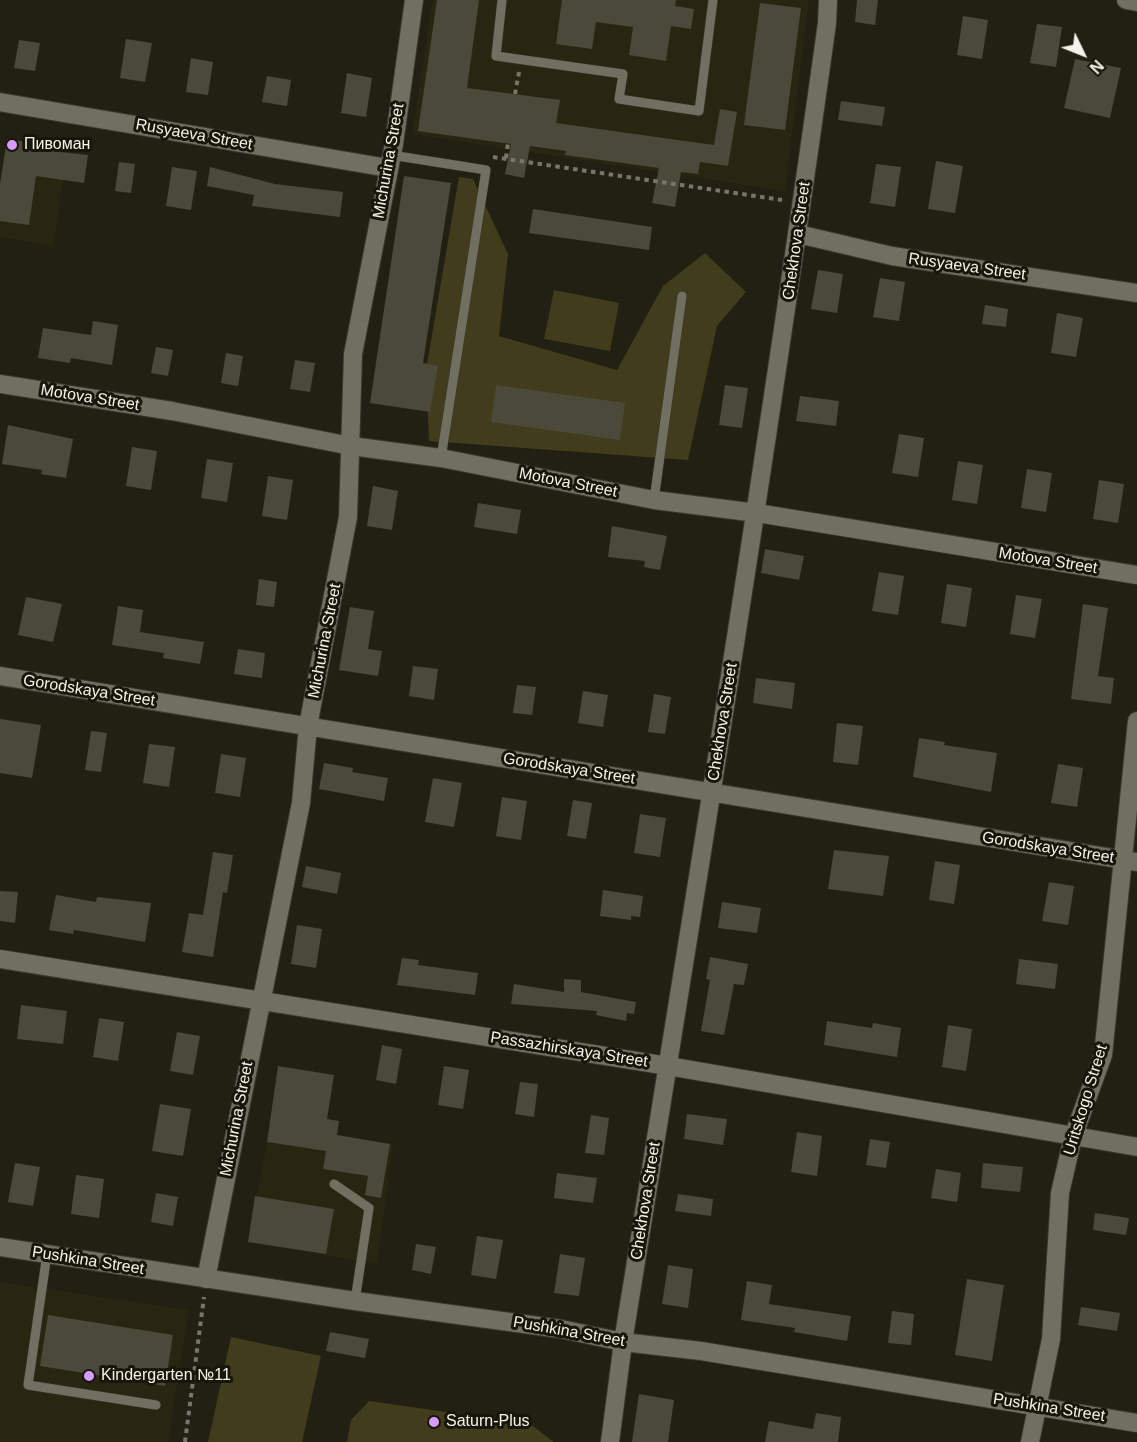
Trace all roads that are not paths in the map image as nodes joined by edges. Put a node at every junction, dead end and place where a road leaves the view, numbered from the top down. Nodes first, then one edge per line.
1 (414, 0) edge
2 (502, 0) edge
3 (713, 0) edge
4 (828, 0) edge
5 (1126, 0) edge
6 (1137, 2) edge
7 (0, 102) edge
8 (389, 161) junction
9 (798, 234) junction
10 (1137, 293) edge
11 (682, 296) dead end
12 (0, 384) edge
13 (351, 446) junction
14 (441, 458) junction
15 (654, 500) junction
16 (757, 513) junction
17 (1137, 575) edge
18 (0, 676) edge
19 (1137, 721) edge
20 (308, 726) junction
21 (712, 792) junction
22 (1130, 861) edge
23 (0, 959) edge
24 (261, 999) junction
25 (668, 1066) junction
26 (1073, 1137) junction
27 (1137, 1147) edge
28 (334, 1184) dead end
29 (0, 1247) edge
30 (47, 1254) junction
31 (206, 1279) junction
32 (355, 1302) junction
33 (623, 1342) junction
34 (156, 1405) dead end
35 (1036, 1406) junction
36 (1137, 1423) edge
37 (610, 1442) edge
38 (1030, 1442) edge

1 - 8 street, Michurina Street
2 - 3 lane
4 - 9 street, Chekhova Street
5 - 6 street
7 - 8 street, Rusyaeva Street
8 - 13 street, Michurina Street
8 - 14 lane
9 - 10 street, Rusyaeva Street
9 - 16 street, Chekhova Street
11 - 15 lane
12 - 13 street, Motova Street
13 - 14 street, Motova Street
13 - 20 street, Michurina Street
14 - 15 street, Motova Street
15 - 16 street, Motova Street
16 - 17 street, Motova Street
16 - 21 street, Chekhova Street
18 - 20 street, Gorodskaya Street
19 - 22 street, Uritskogo Street
20 - 21 street, Gorodskaya Street
20 - 24 street, Michurina Street
21 - 22 street, Gorodskaya Street
21 - 25 street, Chekhova Street
22 - 26 street, Uritskogo Street
23 - 24 street, Passazhirskaya Street
24 - 25 street, Passazhirskaya Street
24 - 31 street, Michurina Street
25 - 26 street, Passazhirskaya Street
25 - 33 street, Chekhova Street
26 - 27 street, Passazhirskaya Street
26 - 35 street, Uritskogo Street
28 - 32 lane
29 - 30 street, Pushkina Street
30 - 31 street, Pushkina Street
30 - 34 lane
31 - 32 street, Pushkina Street
32 - 33 street, Pushkina Street
33 - 35 street, Pushkina Street
33 - 37 street, Chekhova Street
35 - 36 street, Pushkina Street
35 - 38 street, Uritskogo Street

